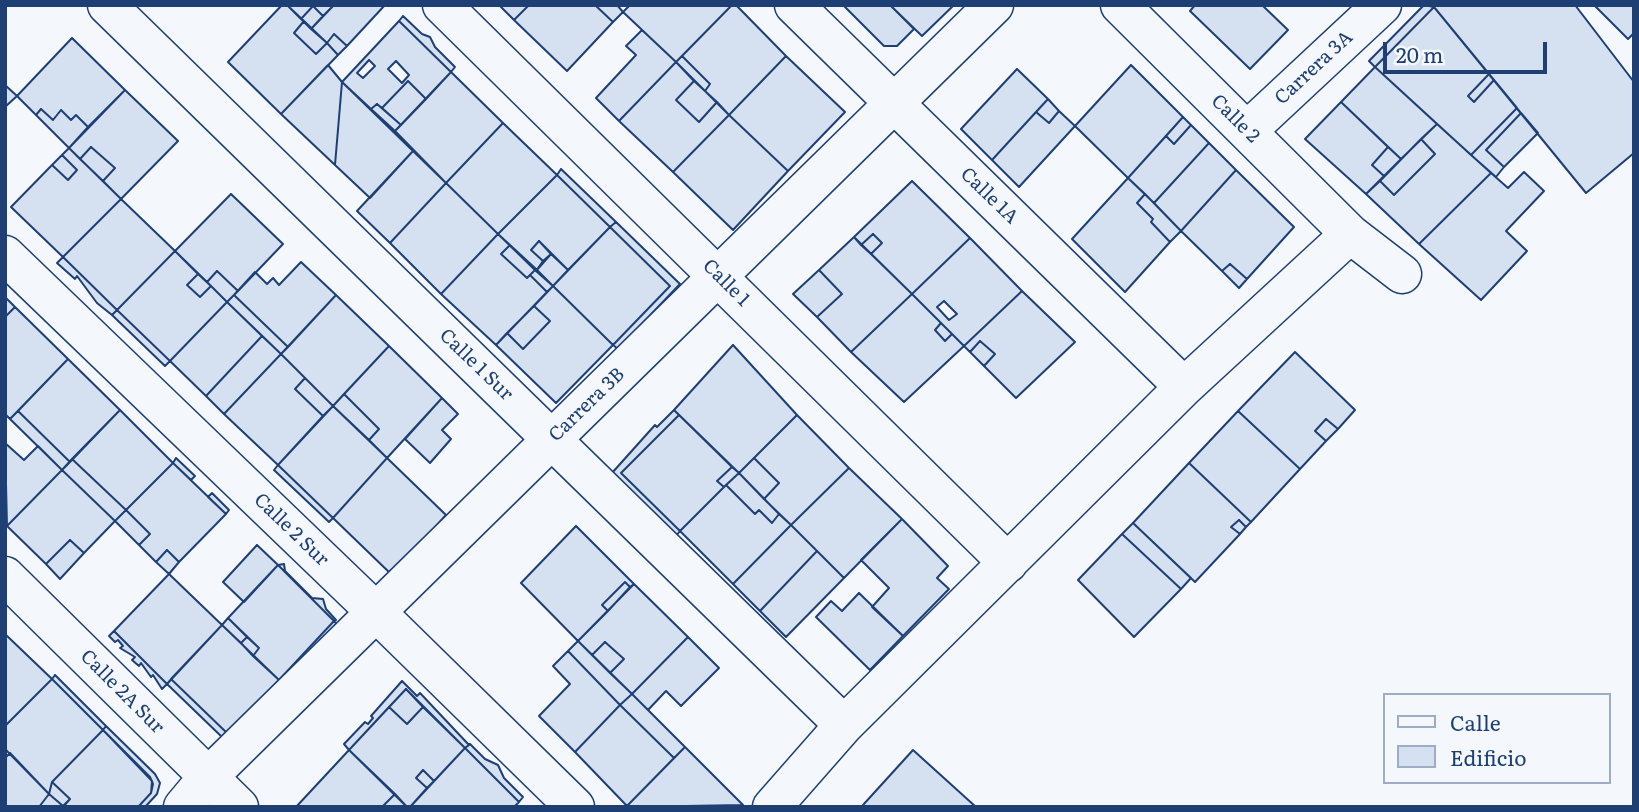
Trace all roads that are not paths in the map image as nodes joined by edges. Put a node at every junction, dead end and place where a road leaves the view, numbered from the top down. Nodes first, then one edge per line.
1 (107, 5) edge
2 (442, 5) edge
3 (794, 5) edge
4 (994, 5) edge
5 (1120, 5) edge
6 (1382, 5) edge
7 (894, 103) junction
8 (1247, 131) junction
9 (1350, 234) junction
10 (5, 255) edge
11 (1402, 274) dead end
12 (719, 276) junction
13 (1184, 387) junction
14 (552, 439) junction
15 (1008, 563) junction
16 (5, 576) edge
17 (376, 612) junction
18 (844, 725) junction
19 (208, 777) junction
20 (183, 807) edge
21 (239, 807) edge
22 (575, 807) edge
23 (772, 807) edge

1 - 14 street, Calle 1 Sur
2 - 12 street, Calle 1
3 - 7 street, Calle 1A
4 - 7 street, Carrera 3B
5 - 8 street, Calle 2
6 - 8 street, Carrera 3A
7 - 12 street, Carrera 3B
7 - 13 street, Calle 1A
8 - 9 street, Calle 2
9 - 11 street
9 - 13 street
10 - 17 street, Calle 2 Sur
12 - 14 street, Carrera 3B
12 - 15 street, Calle 1
13 - 15 street
14 - 17 street, Carrera 3B
14 - 18 street, Calle 1 Sur
15 - 18 street
16 - 19 street, Calle 2A Sur
17 - 19 street, Carrera 3B
17 - 22 street, Calle 2 Sur
18 - 23 street
19 - 20 street, Carrera 3B
19 - 21 street, Calle 2A Sur

